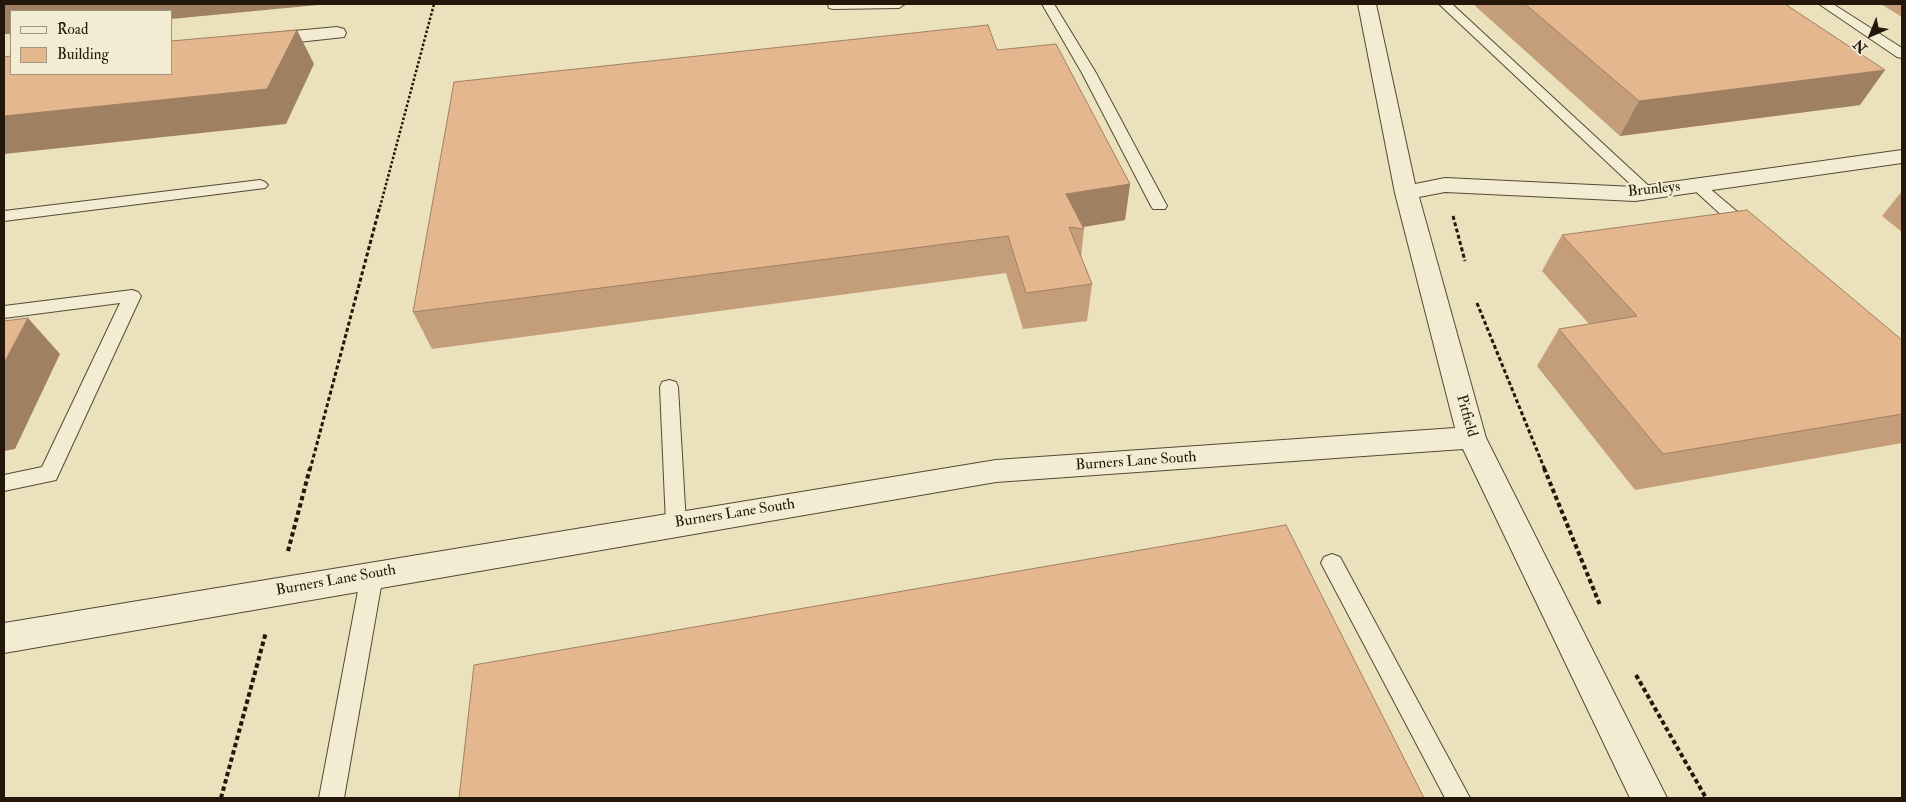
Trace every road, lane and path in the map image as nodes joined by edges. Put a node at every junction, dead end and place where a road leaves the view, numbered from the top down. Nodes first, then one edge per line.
1 (434, 4) edge
2 (899, 4) edge
3 (1048, 4) edge
4 (1367, 4) edge
5 (1445, 4) edge
6 (1825, 4) edge
7 (833, 5) dead end
8 (337, 33) dead end
9 (240, 42) edge
10 (1902, 54) edge
11 (1902, 156) edge
12 (260, 185) dead end
13 (1445, 185) junction
14 (1697, 185) junction
15 (1647, 192) junction
16 (1406, 193) junction
17 (1159, 206) dead end
18 (4, 216) edge
19 (1755, 237) edge
20 (1465, 262) dead end
21 (1475, 300) dead end
22 (4, 312) edge
23 (669, 387) dead end
24 (1472, 438) junction
25 (4, 484) edge
26 (676, 524) junction
27 (1332, 563) dead end
28 (372, 575) junction
29 (278, 591) junction
30 (1604, 613) dead end
31 (4, 638) edge
32 (1634, 673) dead end
33 (221, 798) edge
34 (331, 798) edge
35 (1458, 798) edge
36 (1649, 798) edge
37 (1706, 798) edge

1 - 29 path
2 - 7 lane
3 - 17 lane
4 - 16 street, Pitfield
5 - 15 lane
6 - 10 lane
8 - 9 street
11 - 14 street, Brunleys
12 - 18 lane
13 - 15 street, Brunleys
13 - 16 street, Brunleys
13 - 20 path
14 - 15 street, Brunleys
14 - 19 lane
16 - 24 street, Pitfield
21 - 30 path
22 - 25 lane
23 - 26 lane
24 - 26 street, Burners Lane South
24 - 36 street, Pitfield
26 - 28 street, Burners Lane South
27 - 35 lane
28 - 29 street, Burners Lane South
28 - 34 lane
29 - 31 street, Burners Lane South
29 - 33 path
32 - 37 path

